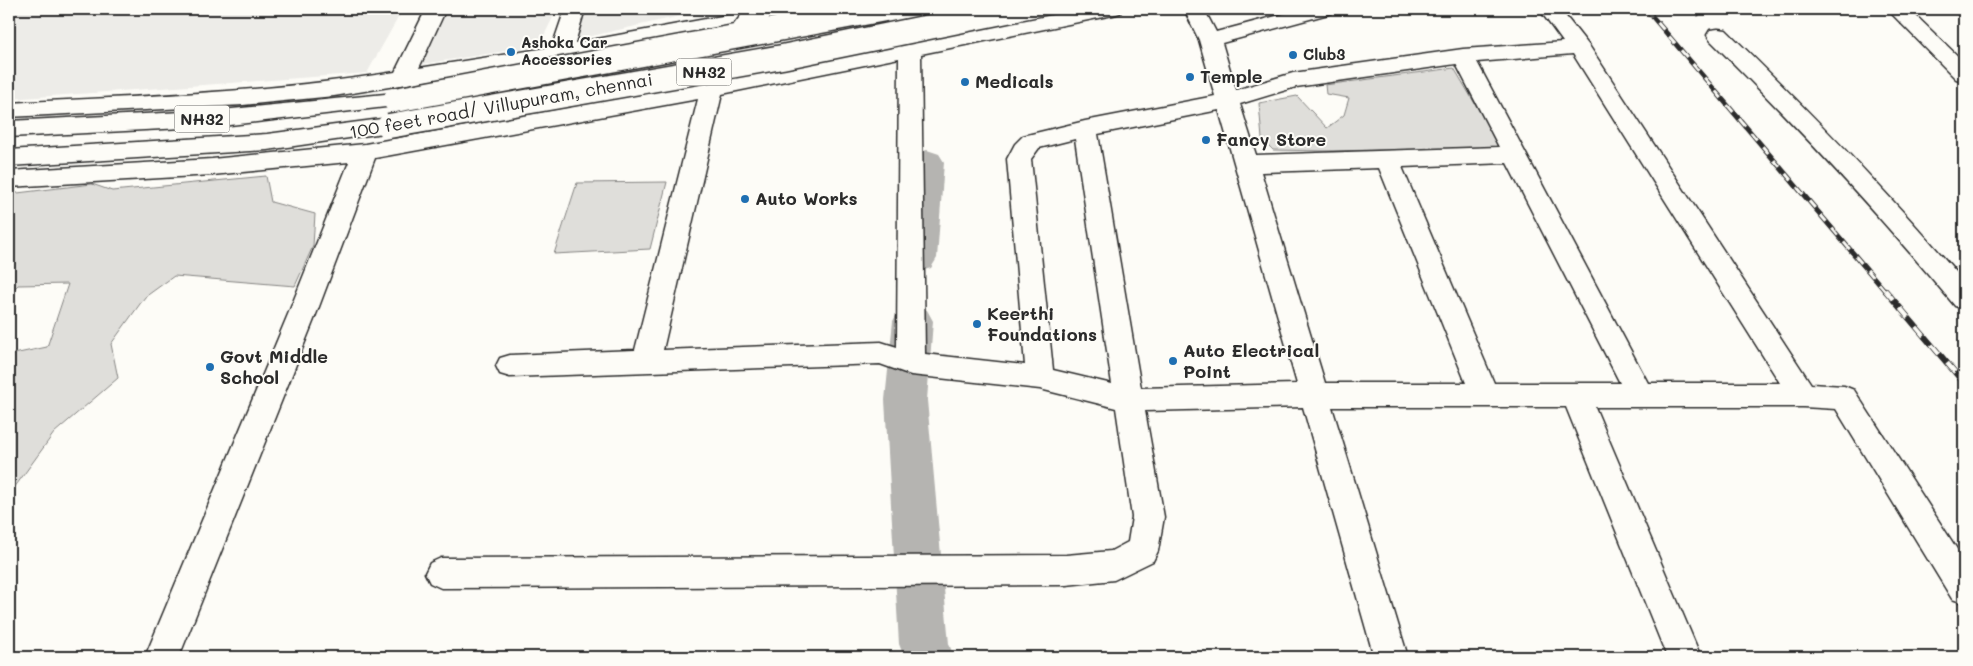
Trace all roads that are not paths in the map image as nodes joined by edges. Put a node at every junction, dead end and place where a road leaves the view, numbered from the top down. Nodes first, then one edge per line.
1 (436, 9) edge
2 (576, 9) edge
3 (761, 9) edge
4 (793, 9) edge
5 (1017, 9) edge
6 (1113, 9) edge
7 (1194, 9) edge
8 (1325, 9) edge
9 (1549, 9) edge
10 (1897, 9) edge
11 (869, 10) edge
12 (741, 35) junction
13 (1718, 35) dead end
14 (1210, 40) junction
15 (1579, 47) junction
16 (910, 49) junction
17 (561, 52) junction
18 (1463, 56) junction
19 (1964, 74) edge
20 (405, 85) junction
21 (712, 89) junction
22 (1227, 102) junction
23 (9, 110) edge
24 (9, 129) edge
25 (1085, 129) junction
26 (395, 136) junction
27 (365, 152) junction
28 (1515, 155) junction
29 (9, 158) edge
30 (1387, 159) junction
31 (1245, 164) junction
32 (9, 179) edge
33 (1953, 275) edge
34 (1964, 299) edge
35 (646, 362) junction
36 (911, 364) junction
37 (510, 366) dead end
38 (1040, 378) junction
39 (1314, 395) junction
40 (1485, 395) junction
41 (1576, 395) junction
42 (1640, 395) junction
43 (1803, 395) junction
44 (1129, 400) junction
45 (441, 573) dead end
46 (1964, 588) edge
47 (162, 657) edge
48 (1391, 657) edge
49 (1684, 657) edge

1 - 20 main road
2 - 17 main road
3 - 12 main road, bridge
4 - 17 main road
5 - 26 main road, 100 feet road/ Villupuram, chennai / NH32, bridge
6 - 16 main road
7 - 14 main road
8 - 14 main road
9 - 15 main road
10 - 19 main road
11 - 12 main road, 100 feet road/ Villupuram, chennai / NH32, bridge
12 - 20 main road, 100 feet road/ Villupuram, chennai / NH32, bridge
13 - 33 main road
14 - 22 main road
15 - 18 main road
15 - 43 main road
16 - 21 main road
16 - 36 main road
17 - 20 main road
18 - 22 main road
18 - 28 main road
20 - 23 main road
20 - 24 main road, 100 feet road/ Villupuram, chennai / NH32
20 - 26 main road
21 - 26 main road
21 - 35 main road
22 - 25 main road
22 - 31 main road
25 - 38 main road
25 - 44 main road
26 - 27 main road
26 - 29 main road, 100 feet road/ Villupuram, chennai / NH32
27 - 32 main road
27 - 47 main road
28 - 30 main road
28 - 42 main road
30 - 31 main road
30 - 40 main road
31 - 39 main road
33 - 34 main road
35 - 36 main road
35 - 37 main road
36 - 38 main road
38 - 44 main road
39 - 40 main road
39 - 44 main road
39 - 48 main road
40 - 41 main road
41 - 42 main road
41 - 49 main road
42 - 43 main road
43 - 46 main road
44 - 45 main road

